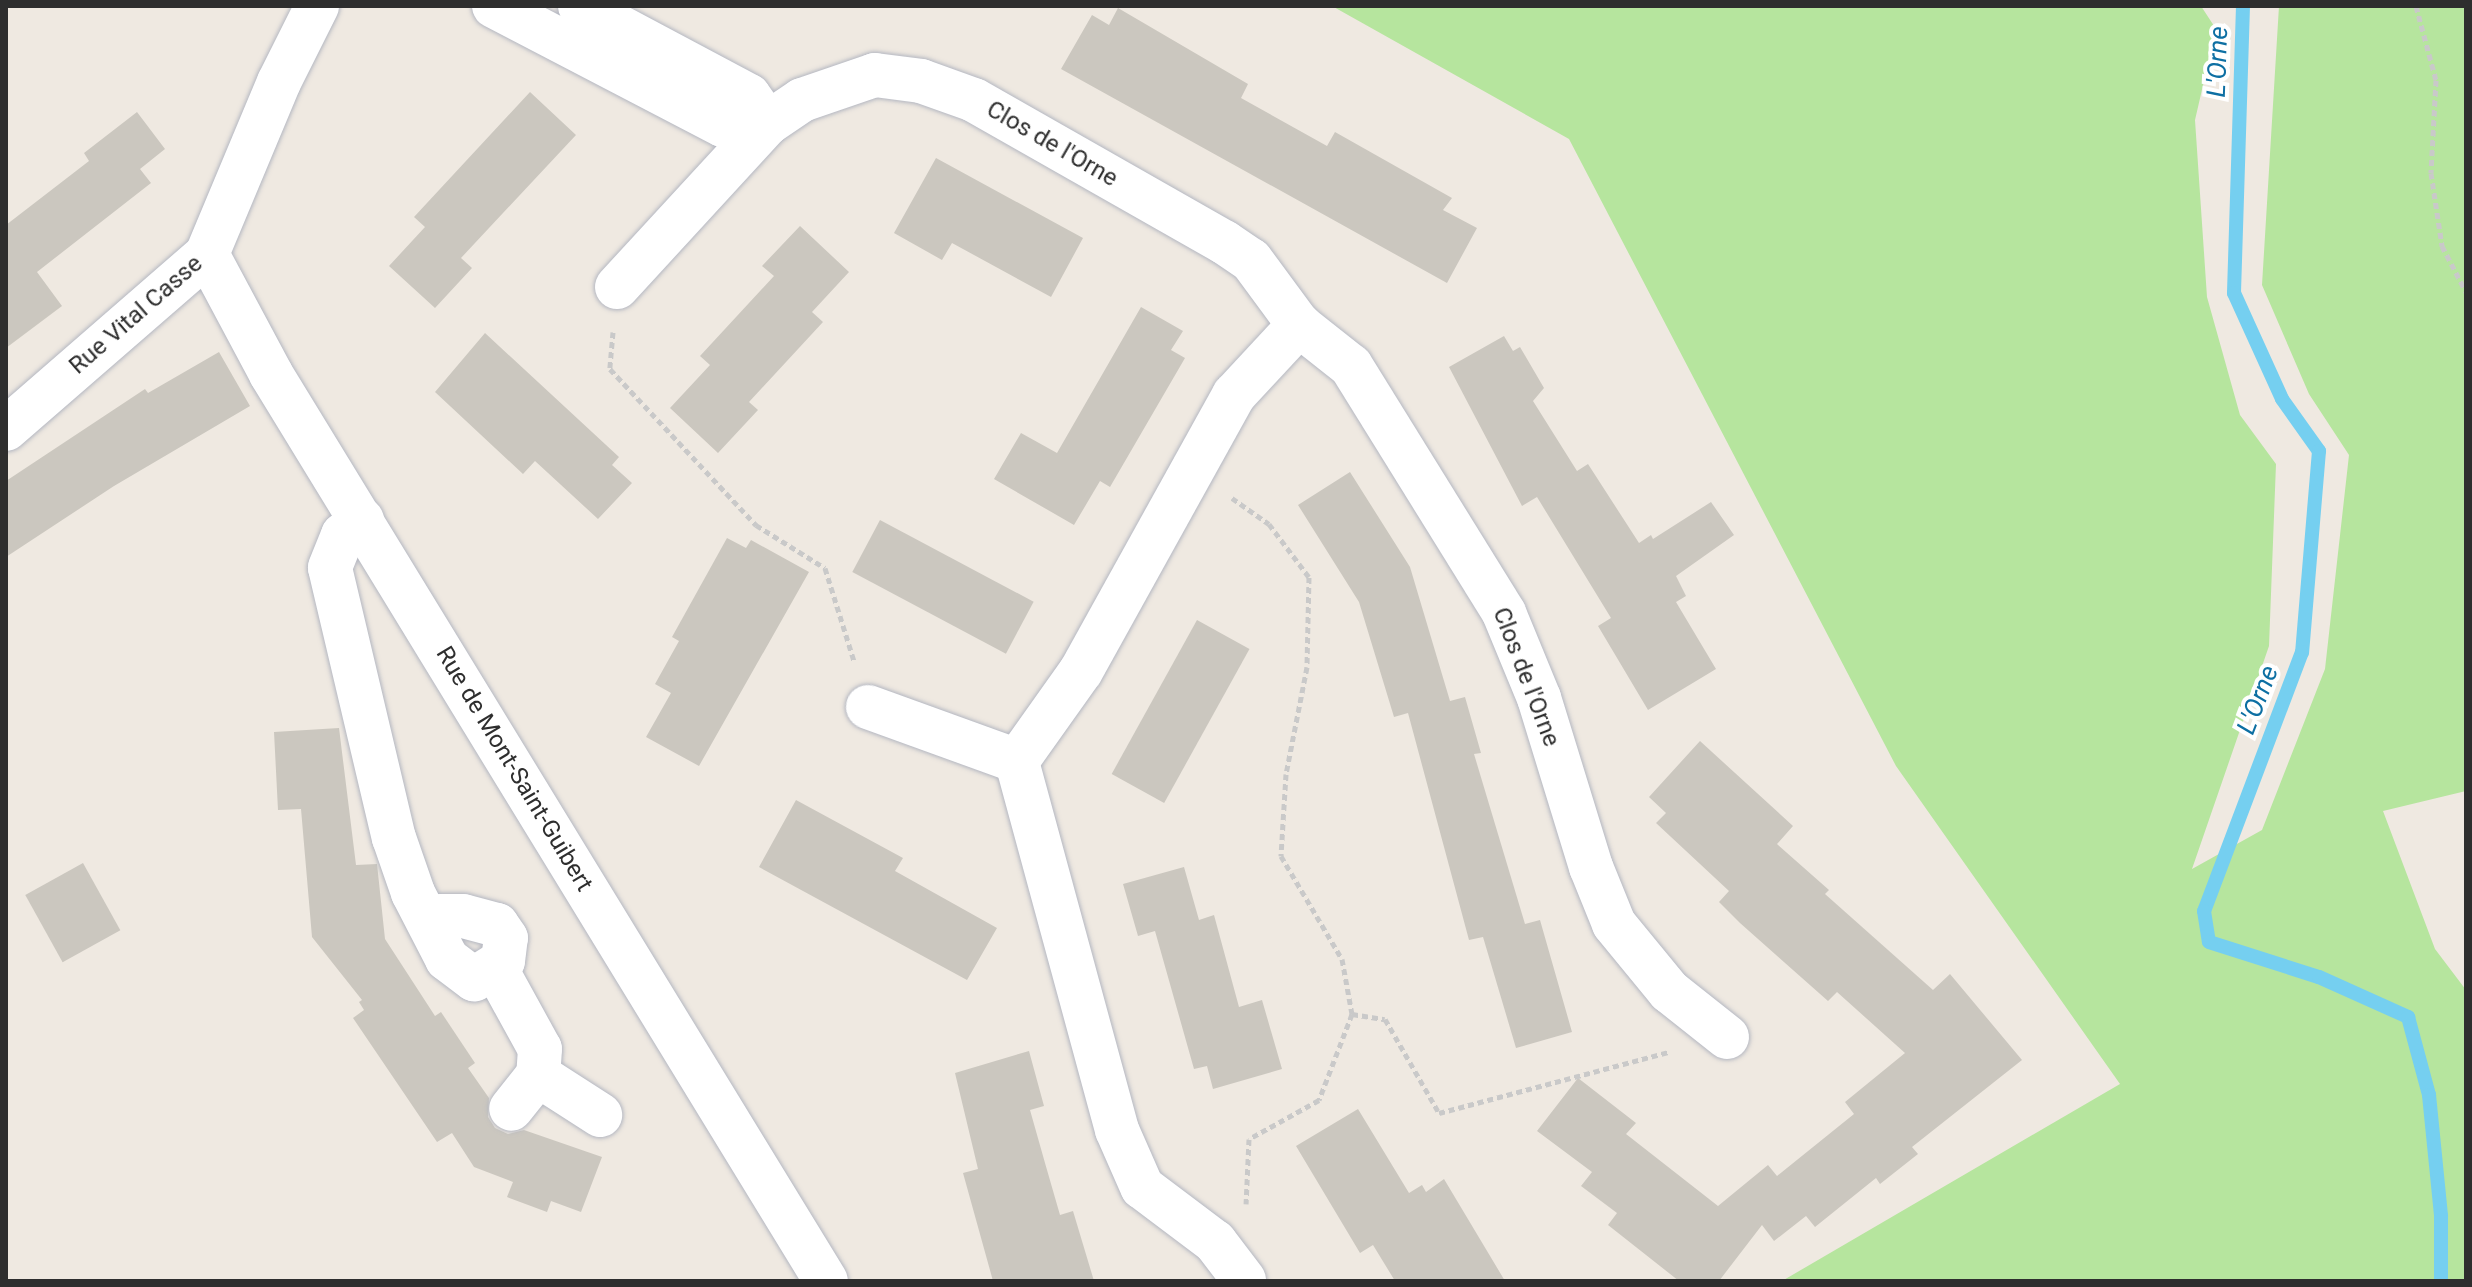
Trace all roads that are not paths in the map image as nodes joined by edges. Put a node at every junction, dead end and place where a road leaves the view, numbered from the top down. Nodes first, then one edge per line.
1 (317, 6) edge
2 (494, 6) edge
3 (580, 6) edge
4 (768, 123) junction
5 (207, 254) junction
6 (617, 287) road end
7 (1299, 325) junction
8 (6, 429) edge
9 (362, 520) junction
10 (868, 707) road end
11 (1017, 761) junction
12 (1727, 1037) road end
13 (538, 1075) junction
14 (511, 1109) dead end
15 (600, 1115) dead end
16 (1244, 1280) edge
17 (826, 1281) edge

1 - 5 street, Rue Vital Casse
2 - 4 street
3 - 4 street
4 - 6 street, Clos de l'Orne
4 - 7 street, Clos de l'Orne
5 - 8 street, Rue Vital Casse
5 - 9 street, Rue de Mont-Saint-Guibert
7 - 11 street
7 - 12 street, Clos de l'Orne
9 - 13 street
9 - 17 street, Rue de Mont-Saint-Guibert
10 - 11 street
11 - 16 street
13 - 14 street
13 - 15 street

